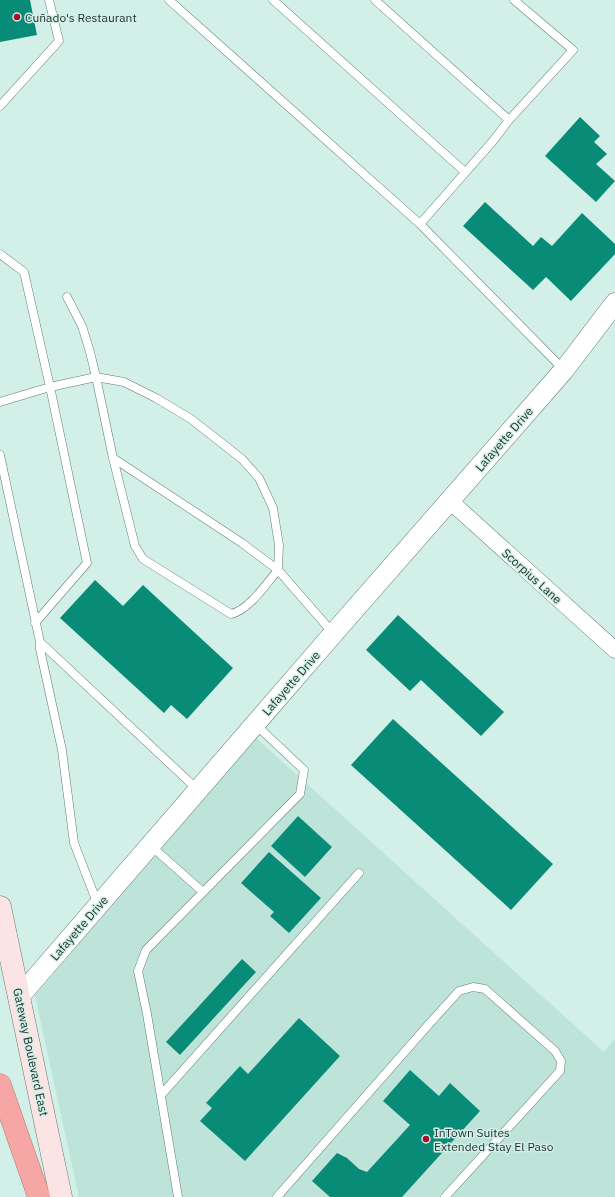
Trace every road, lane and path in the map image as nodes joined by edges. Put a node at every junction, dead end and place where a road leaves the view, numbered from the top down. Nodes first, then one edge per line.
1 (49, 0) edge
2 (169, 0) edge
3 (273, 0) edge
4 (375, 0) edge
5 (514, 0) edge
6 (0, 106) edge
7 (509, 120) junction
8 (465, 172) junction
9 (420, 224) junction
10 (0, 254) edge
11 (67, 297) dead end
12 (615, 303) edge
13 (615, 323) edge
14 (564, 370) junction
15 (96, 378) junction
16 (50, 387) junction
17 (0, 402) edge
18 (0, 455) edge
19 (113, 458) junction
20 (450, 501) junction
21 (278, 570) junction
22 (35, 623) junction
23 (333, 634) junction
24 (40, 642) junction
25 (615, 650) edge
26 (255, 724) junction
27 (198, 790) junction
28 (150, 846) junction
29 (359, 873) dead end
30 (203, 892) junction
31 (98, 906) junction
32 (0, 907) edge
33 (19, 997) junction
34 (0, 1085) edge
35 (161, 1095) junction
36 (39, 1197) edge
37 (61, 1197) edge
38 (178, 1197) edge
39 (277, 1197) edge
40 (445, 1197) edge

1 - 6 lane
2 - 9 lane
3 - 8 lane
4 - 7 lane
5 - 7 lane
7 - 8 lane
8 - 9 lane
9 - 14 lane
10 - 16 lane
11 - 15 lane
12 - 14 street, Lafayette Drive
13 - 14 street, Lafayette Drive
14 - 20 street, Lafayette Drive
15 - 16 lane
15 - 19 lane
15 - 21 lane
16 - 17 lane
16 - 22 lane
18 - 22 lane
19 - 21 lane
19 - 21 lane
20 - 23 street, Lafayette Drive
20 - 25 street, Scorpius Lane
21 - 23 lane
22 - 24 lane
23 - 26 street, Lafayette Drive
24 - 27 lane
24 - 31 lane
26 - 27 street, Lafayette Drive
26 - 30 lane
27 - 28 street, Lafayette Drive
28 - 30 lane
28 - 31 street, Lafayette Drive
29 - 35 lane
30 - 35 lane
31 - 33 street, Lafayette Drive
32 - 33 main road, Gateway Boulevard East
33 - 37 main road, Gateway Boulevard East
34 - 36 highway
35 - 38 lane
39 - 40 lane

